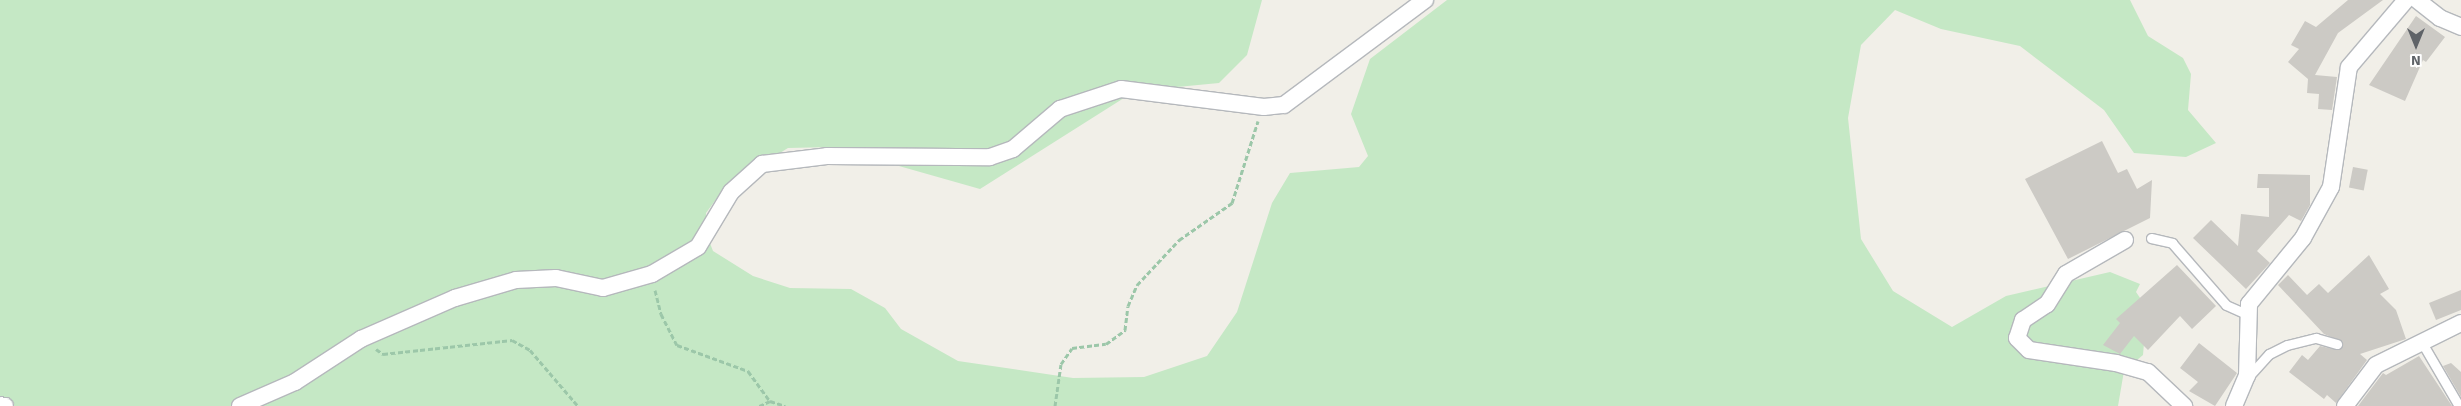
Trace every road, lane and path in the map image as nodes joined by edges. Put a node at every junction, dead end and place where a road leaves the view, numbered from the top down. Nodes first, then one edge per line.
1 (1425, 0) edge
2 (2406, 0) edge
3 (2417, 0) edge
4 (2461, 27) edge
5 (1264, 107) junction
6 (2151, 238) dead end
7 (2125, 240) dead end
8 (652, 274) junction
9 (2246, 314) junction
10 (2461, 323) edge
11 (361, 339) junction
12 (2421, 341) junction
13 (2337, 344) dead end
14 (2247, 377) junction
15 (770, 401) junction
16 (0, 405) edge
17 (5, 406) edge
18 (240, 406) edge
19 (578, 406) edge
20 (759, 406) edge
21 (785, 406) edge
22 (1055, 406) edge
23 (2184, 406) edge
24 (2234, 406) edge
25 (2345, 406) edge
26 (2459, 406) edge

1 - 5 street
2 - 9 street
3 - 4 street
5 - 8 street
5 - 22 path
6 - 9 lane
7 - 23 street
8 - 11 street
8 - 15 path
9 - 14 street
10 - 12 street
11 - 18 street
11 - 19 path
12 - 25 street
12 - 26 lane
13 - 14 lane
14 - 24 street
15 - 20 path
15 - 21 path
16 - 17 street

